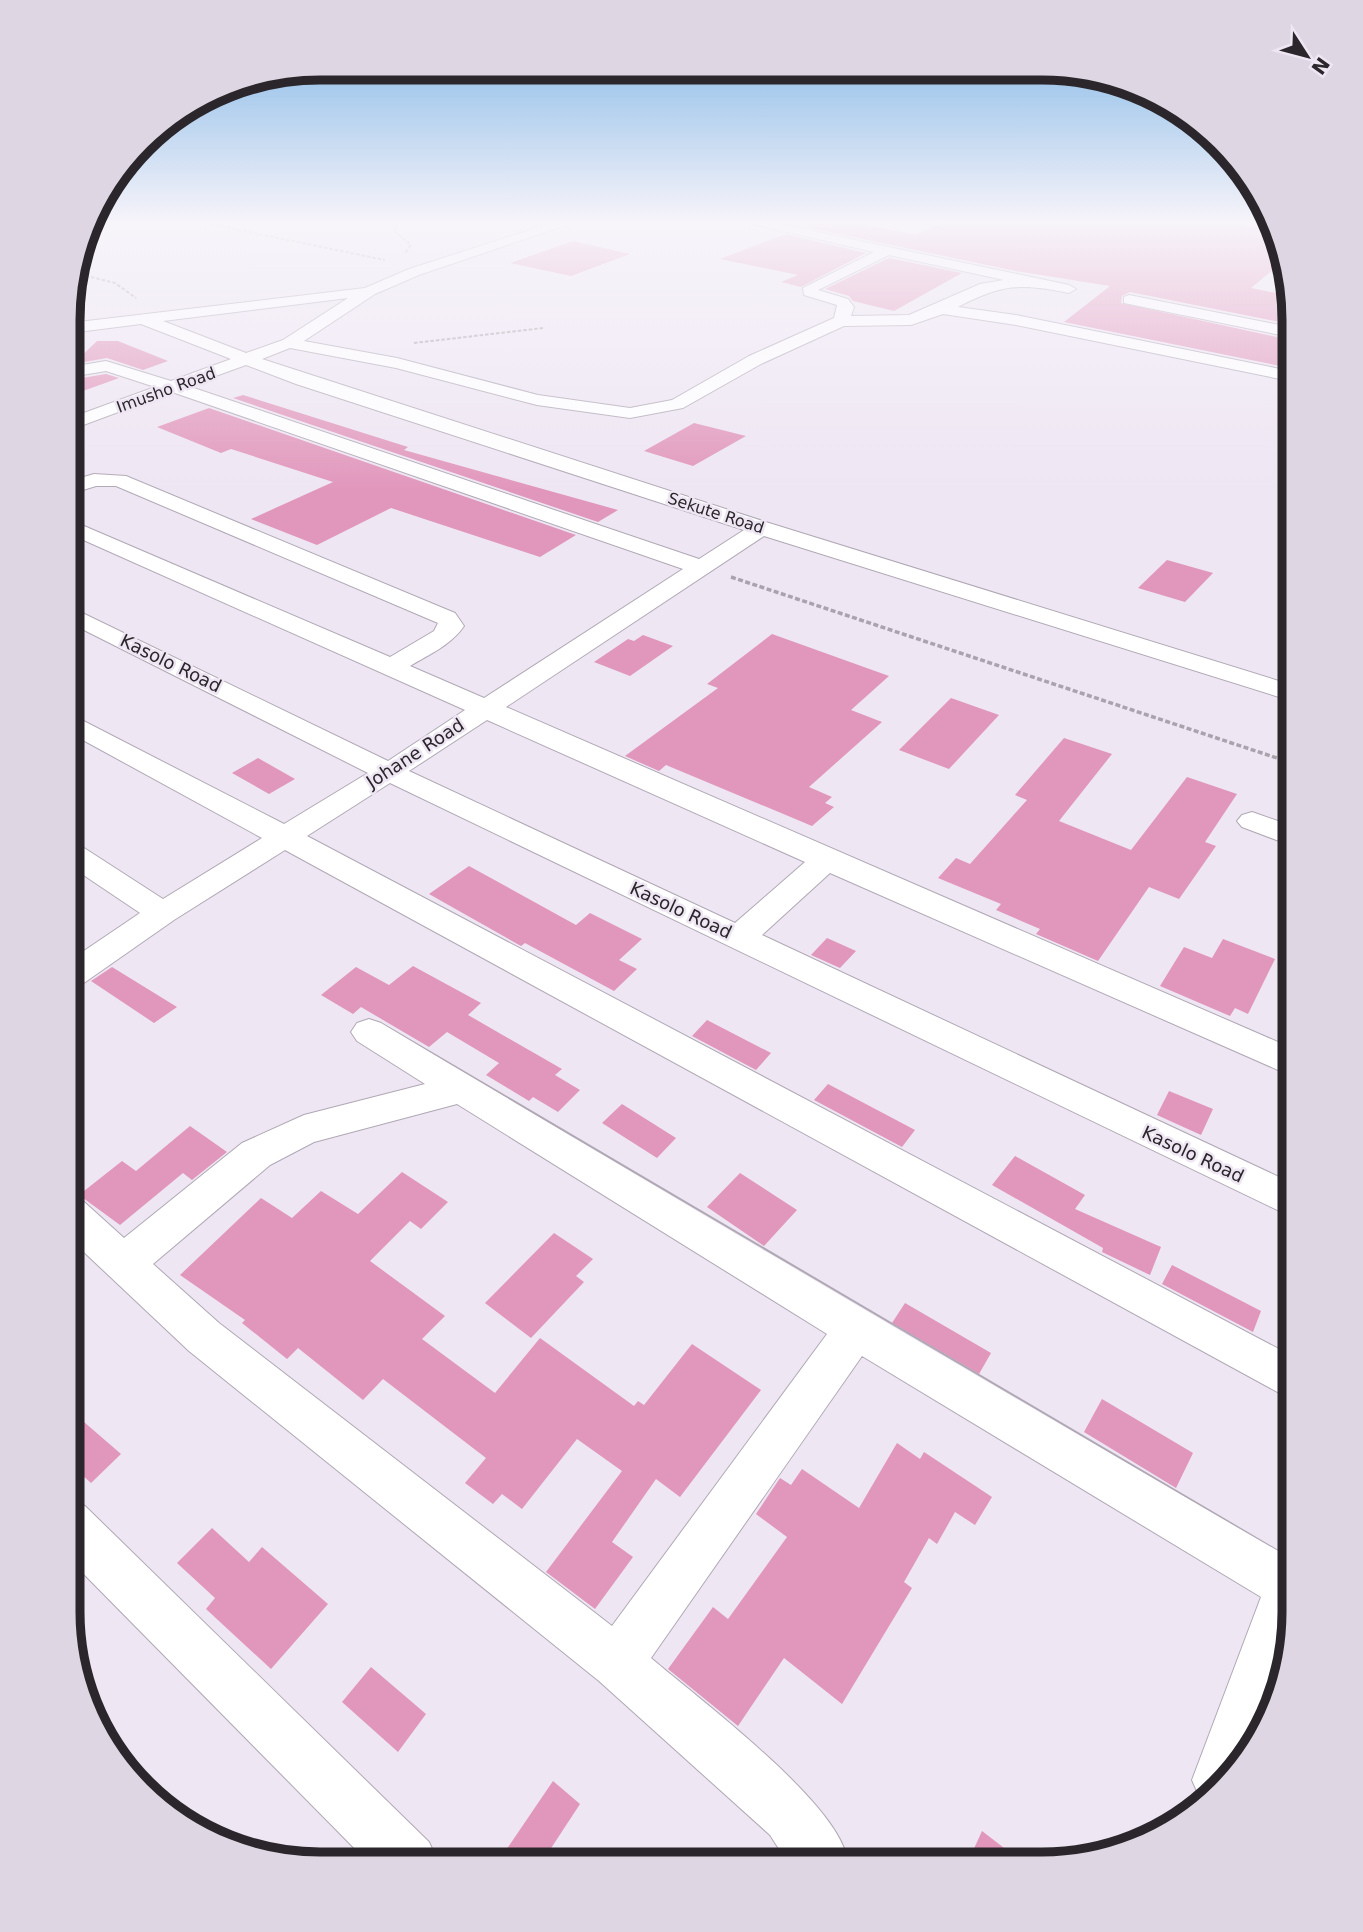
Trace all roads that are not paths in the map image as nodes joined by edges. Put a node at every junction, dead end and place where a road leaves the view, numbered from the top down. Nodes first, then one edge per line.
1 (198, 312) edge
2 (338, 312) edge
3 (844, 312) edge
4 (933, 312) edge
5 (963, 312) edge
6 (1190, 312) edge
7 (1244, 312) edge
8 (1282, 314) edge
9 (142, 319) junction
10 (841, 321) junction
11 (80, 327) edge
12 (1282, 330) edge
13 (289, 344) junction
14 (252, 359) junction
15 (80, 370) edge
16 (1282, 374) edge
17 (175, 387) junction
18 (80, 420) edge
19 (80, 485) edge
20 (761, 528) junction
21 (80, 530) edge
22 (700, 567) junction
23 (80, 619) edge
24 (390, 668) junction
25 (1282, 690) edge
26 (484, 708) junction
27 (80, 727) edge
28 (388, 772) junction
29 (1252, 821) dead end
30 (1282, 833) edge
31 (284, 835) junction
32 (828, 857) junction
33 (80, 860) edge
34 (163, 913) junction
35 (739, 938) junction
36 (80, 969) edge
37 (369, 1032) dead end
38 (1282, 1059) edge
39 (463, 1088) junction
40 (1282, 1196) edge
41 (80, 1223) edge
42 (124, 1263) junction
43 (856, 1329) junction
44 (1282, 1374) edge
45 (80, 1535) edge
46 (1282, 1575) edge
47 (1282, 1609) edge
48 (617, 1663) junction
49 (1224, 1768) edge
50 (399, 1852) edge
51 (815, 1852) edge

1 - 9 street
2 - 13 street, Imusho Road
3 - 10 street
4 - 10 street
5 - 16 street
6 - 12 street
7 - 8 street
9 - 11 street
9 - 14 street, Sekute Road
10 - 13 street
13 - 14 street, Imusho Road
14 - 17 street, Imusho Road
14 - 20 street, Sekute Road
15 - 17 street
17 - 18 street, Imusho Road
17 - 22 street
19 - 24 street
20 - 22 street, Johane Road
20 - 25 street, Sekute Road
21 - 24 street
22 - 26 street, Johane Road
23 - 28 street, Kasolo Road
24 - 26 street
26 - 28 street, Johane Road
26 - 32 street
27 - 31 street
28 - 31 street, Johane Road
28 - 35 street, Kasolo Road
29 - 30 street
31 - 34 street, Johane Road
31 - 44 street
32 - 35 street
32 - 38 street
33 - 34 street
34 - 36 street, Johane Road
35 - 40 street, Kasolo Road
37 - 39 street
39 - 42 street
39 - 43 street
41 - 42 street
42 - 48 street
43 - 46 street
43 - 48 street
45 - 50 street
47 - 49 street
48 - 51 street

